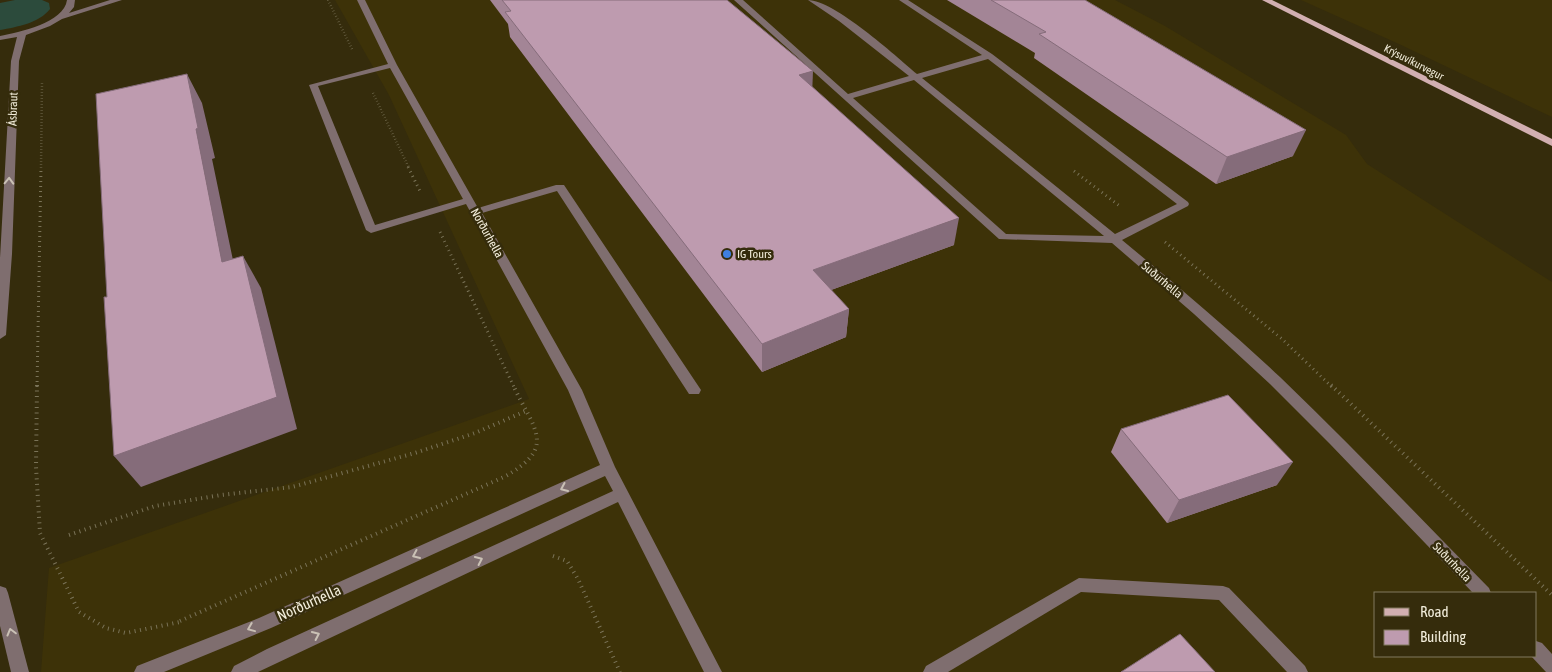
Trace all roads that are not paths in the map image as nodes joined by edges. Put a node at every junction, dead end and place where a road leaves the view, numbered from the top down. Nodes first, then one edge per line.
1 (71, 0) edge
2 (118, 0) edge
3 (361, 0) edge
4 (738, 0) edge
5 (812, 0) edge
6 (903, 0) edge
7 (1266, 0) edge
8 (58, 19) junction
9 (22, 33) junction
10 (0, 38) edge
11 (989, 56) junction
12 (393, 65) junction
13 (915, 77) junction
14 (847, 98) junction
15 (1552, 143) edge
16 (469, 200) junction
17 (475, 212) junction
18 (1113, 240) junction
19 (0, 335) edge
20 (694, 390) dead end
21 (608, 468) junction
22 (622, 494) junction
23 (1481, 592) edge
24 (0, 593) edge
25 (1537, 650) edge
26 (1552, 666) edge
27 (20, 672) edge
28 (143, 672) edge
29 (240, 672) edge
30 (713, 672) edge
31 (932, 672) edge
32 (1299, 672) edge

1 - 8 street
2 - 8 street
3 - 12 street, Norðurhella
4 - 14 street
5 - 13 street, Suðurhella
6 - 11 street
7 - 15 main road, Krýsuvíkurvegur
8 - 9 street
9 - 10 street
19 -> 9 street, Ásbraut
11 - 13 street
11 - 18 street
12 - 16 street, Norðurhella
12 - 16 street
13 - 14 street
13 - 18 street, Suðurhella
14 - 18 street
16 - 17 street, Norðurhella
17 - 20 street
17 - 21 street, Norðurhella
18 - 23 street, Suðurhella
21 - 22 street, Norðurhella
21 -> 28 street, Norðurhella
29 -> 22 street
22 - 30 street, Norðurhella
27 -> 24 street
25 - 26 street
31 - 32 street

